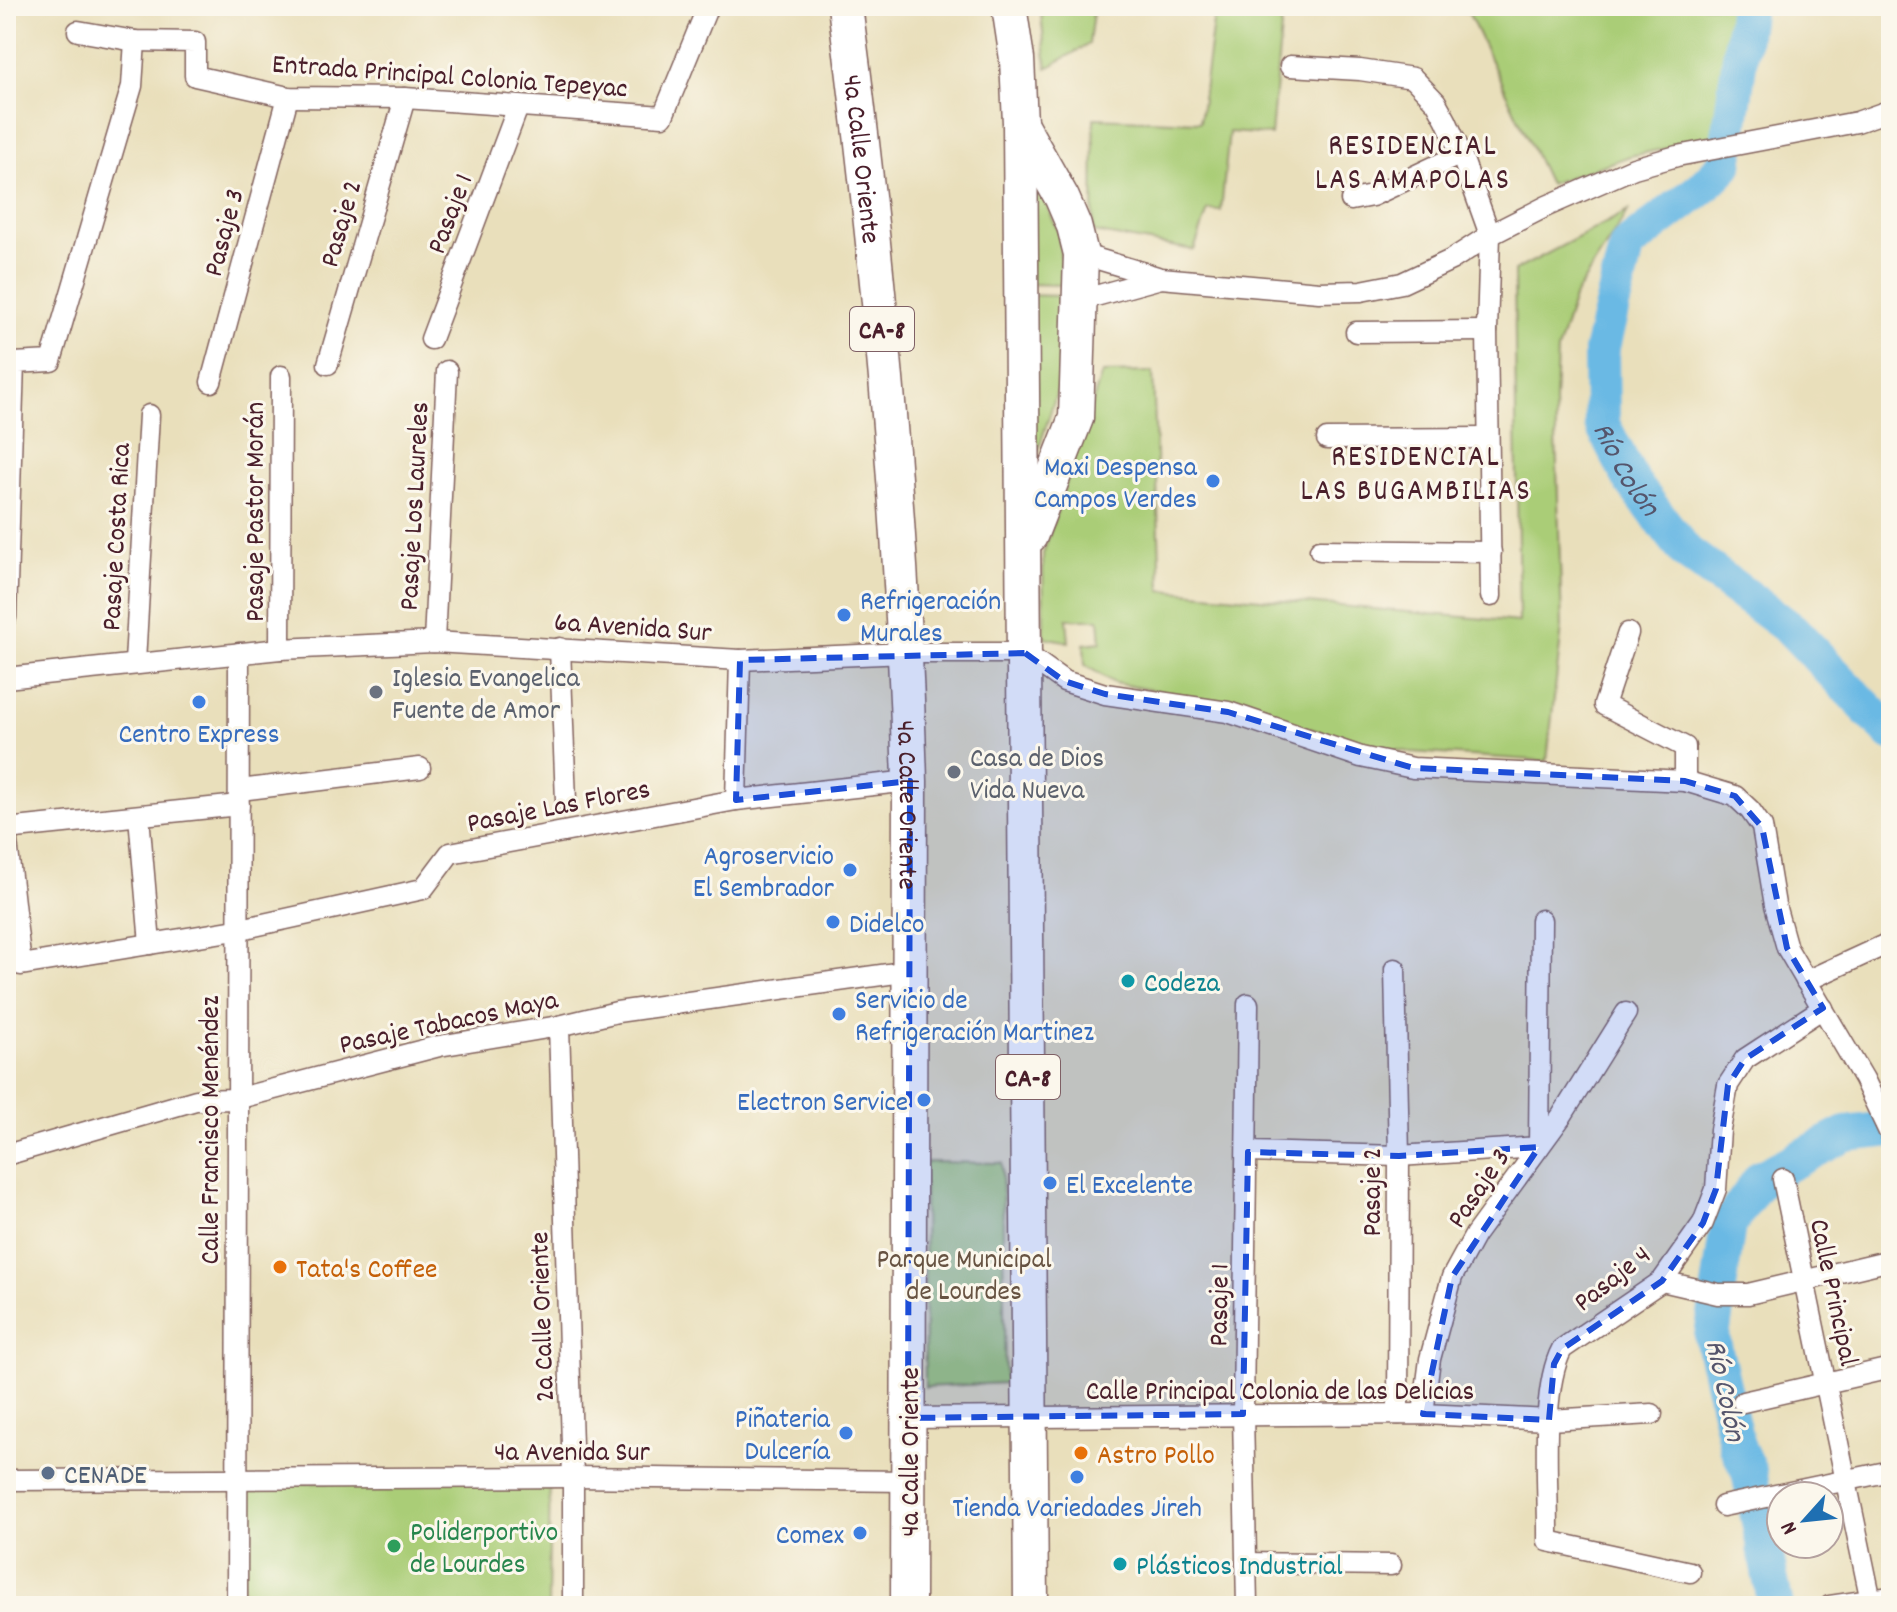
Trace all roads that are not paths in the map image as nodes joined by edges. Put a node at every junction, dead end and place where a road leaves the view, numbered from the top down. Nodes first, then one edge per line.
1 (700, 6) edge
2 (708, 6) edge
3 (845, 6) edge
4 (1009, 6) edge
5 (78, 31) dead end
6 (135, 41) junction
7 (1290, 66) dead end
8 (288, 97) junction
9 (405, 98) junction
10 (518, 107) junction
11 (1891, 110) edge
12 (1020, 123) junction
13 (1461, 154) junction
14 (1351, 200) dead end
15 (1490, 235) junction
16 (1081, 254) junction
17 (1161, 278) junction
18 (1081, 300) junction
19 (1487, 331) junction
20 (1356, 332) dead end
21 (431, 339) dead end
22 (328, 364) dead end
23 (447, 371) dead end
24 (281, 376) dead end
25 (211, 382) dead end
26 (149, 415) dead end
27 (1488, 438) junction
28 (1327, 439) dead end
29 (1025, 547) junction
30 (1320, 550) dead end
31 (1491, 552) junction
32 (1491, 596) dead end
33 (6, 617) edge
34 (1628, 633) dead end
35 (434, 642) junction
36 (560, 648) junction
37 (280, 649) junction
38 (239, 653) junction
39 (906, 653) junction
40 (1025, 653) junction
41 (740, 660) junction
42 (135, 662) junction
43 (6, 678) edge
44 (420, 768) dead end
45 (910, 781) junction
46 (1685, 781) junction
47 (239, 797) junction
48 (736, 800) junction
49 (566, 801) dead end
50 (139, 816) junction
51 (6, 831) edge
52 (1541, 920) dead end
53 (236, 930) junction
54 (1891, 942) edge
55 (150, 944) junction
56 (1395, 969) dead end
57 (910, 971) junction
58 (1806, 981) junction
59 (1248, 1004) dead end
60 (1823, 1008) junction
61 (1626, 1013) dead end
62 (559, 1026) junction
63 (236, 1099) junction
64 (1891, 1136) edge
65 (1539, 1147) junction
66 (1248, 1152) junction
67 (6, 1155) edge
68 (1399, 1156) junction
69 (1783, 1179) dead end
70 (1891, 1260) edge
71 (1662, 1281) junction
72 (1806, 1281) junction
73 (1891, 1368) edge
74 (1827, 1384) junction
75 (1743, 1402) dead end
76 (1243, 1414) junction
77 (1398, 1414) junction
78 (1423, 1414) junction
79 (1652, 1414) dead end
80 (908, 1418) junction
81 (1030, 1418) junction
82 (1549, 1420) junction
83 (1891, 1471) edge
84 (573, 1477) junction
85 (6, 1480) edge
86 (237, 1480) junction
87 (907, 1481) junction
88 (1846, 1481) junction
89 (1723, 1506) dead end
90 (1246, 1563) junction
91 (1391, 1565) dead end
92 (1690, 1572) dead end
93 (1878, 1601) edge
94 (237, 1606) edge
95 (573, 1606) edge
96 (908, 1606) edge
97 (1031, 1606) edge
98 (1247, 1606) edge
99 (1830, 1606) edge

1 - 2 street
2 - 10 street, Entrada Principal Colonia Tepeyac
3 - 39 highway, 4a Calle Oriente / CA-8
4 - 12 highway, CA-8
5 - 6 street, Entrada Principal Colonia Tepeyac
6 - 8 street, Entrada Principal Colonia Tepeyac
6 - 33 street
7 - 13 street
8 - 9 street, Entrada Principal Colonia Tepeyac
8 - 25 street, Pasaje 3
9 - 10 street, Entrada Principal Colonia Tepeyac
9 - 22 street, Pasaje 2
10 - 21 street, Pasaje 1
11 - 15 street
12 - 16 highway
12 - 29 highway, CA-8
13 - 14 street
13 - 15 street
15 - 17 street
15 - 19 street
16 - 17 street
16 - 18 highway
17 - 18 street
18 - 29 highway
19 - 20 street
19 - 27 street
23 - 35 street, Pasaje Los Laureles
24 - 37 street, Pasaje Pastor Morán
26 - 42 street, Pasaje Costa Rica
27 - 28 street
27 - 31 street
29 - 40 highway, CA-8
30 - 31 street
31 - 32 street
34 - 46 street
35 - 36 street, 6a Avenida Sur
35 - 37 street, 6a Avenida Sur
36 - 41 street, 6a Avenida Sur
36 - 49 street
37 - 38 street, 6a Avenida Sur
38 - 42 street, 6a Avenida Sur
38 - 47 street, Calle Francisco Menéndez
39 - 40 street, 6a Avenida Sur
39 - 41 street, 6a Avenida Sur
39 - 45 highway, 4a Calle Oriente / CA-8
40 - 46 street
40 - 81 highway, CA-8
41 - 48 street
42 - 43 street, 6a Avenida Sur
44 - 47 street
45 - 48 street, Pasaje Las Flores
45 - 57 highway, 4a Calle Oriente / CA-8
46 - 58 street
47 - 50 street
47 - 53 street, Calle Francisco Menéndez
48 - 53 street, Pasaje Las Flores
50 - 51 street
50 - 55 street
51 - 55 street, Pasaje Las Flores
52 - 65 street
53 - 55 street, Pasaje Las Flores
53 - 63 street, Calle Francisco Menéndez
54 - 58 street
56 - 68 street, Pasaje 2
57 - 62 street, Pasaje Tabacos Maya
57 - 80 highway, 4a Calle Oriente / CA-8
58 - 60 street
59 - 66 street, Pasaje 1
60 - 64 street
60 - 71 street, Pasaje 4
61 - 65 street, Pasaje 3
62 - 63 street, Pasaje Tabacos Maya
62 - 84 street, 2a Calle Oriente
63 - 67 street, Pasaje Tabacos Maya
63 - 86 street, Calle Francisco Menéndez
65 - 68 street
65 - 78 street, Pasaje 3
66 - 68 street
66 - 76 street, Pasaje 1
68 - 77 street, Pasaje 2
69 - 72 street, Calle Principal
70 - 72 street
71 - 72 street
71 - 82 street, Pasaje 4
72 - 74 street, Calle Principal
73 - 74 street
74 - 75 street
74 - 88 street, Calle Principal
76 - 77 street, Calle Principal Colonia de las Delicias
76 - 81 street, Calle Principal Colonia de las Delicias
76 - 90 street, Pasaje 1
77 - 78 street, Calle Principal Colonia de las Delicias
78 - 82 street, Calle Principal Colonia de las Delicias
79 - 82 street, Calle Principal Colonia de las Delicias
80 - 81 street, Calle Principal Colonia de las Delicias
80 - 87 highway, 4a Calle Oriente / CA-8
81 - 97 highway, CA-8
82 - 92 street, Pasaje 4
83 - 88 street
84 - 86 street, 4a Avenida Sur
84 - 87 street, 4a Avenida Sur
84 - 95 street, 2a Calle Oriente
85 - 86 street, 4a Avenida Sur
86 - 94 street, Calle Francisco Menéndez
87 - 96 highway, 4a Calle Oriente / CA-8
88 - 89 street
88 - 93 street, Calle Principal
90 - 91 street
90 - 98 street, Pasaje 1
93 - 99 street

